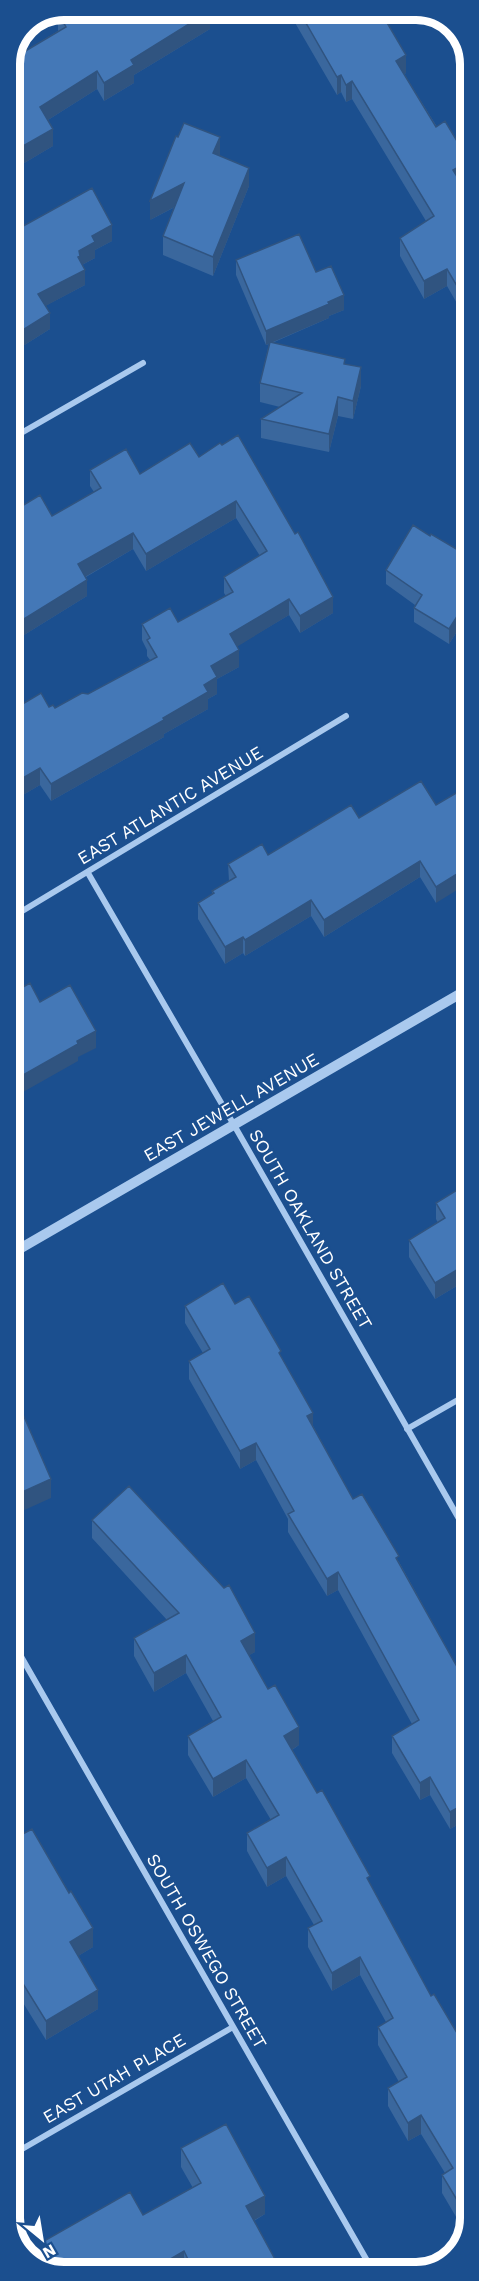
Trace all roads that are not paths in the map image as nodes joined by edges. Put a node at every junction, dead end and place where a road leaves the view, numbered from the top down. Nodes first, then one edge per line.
1 (143, 363) dead end
2 (19, 434) edge
3 (346, 716) dead end
4 (88, 873) junction
5 (19, 914) edge
6 (459, 994) edge
7 (234, 1125) junction
8 (20, 1249) edge
9 (460, 1399) edge
10 (407, 1429) junction
11 (460, 1520) edge
12 (20, 1654) edge
13 (233, 2027) junction
14 (20, 2150) edge
15 (367, 2261) edge

1 - 2 street
3 - 4 street, EAST ATLANTIC AVENUE
4 - 5 street, EAST ATLANTIC AVENUE
4 - 7 street, SOUTH OAKLAND STREET
6 - 7 street, EAST JEWELL AVENUE
7 - 8 street, EAST JEWELL AVENUE
7 - 10 street, SOUTH OAKLAND STREET
9 - 10 street
10 - 11 street, SOUTH OAKLAND STREET
12 - 13 street, SOUTH OSWEGO STREET
13 - 14 street, EAST UTAH PLACE
13 - 15 street, SOUTH OSWEGO STREET

